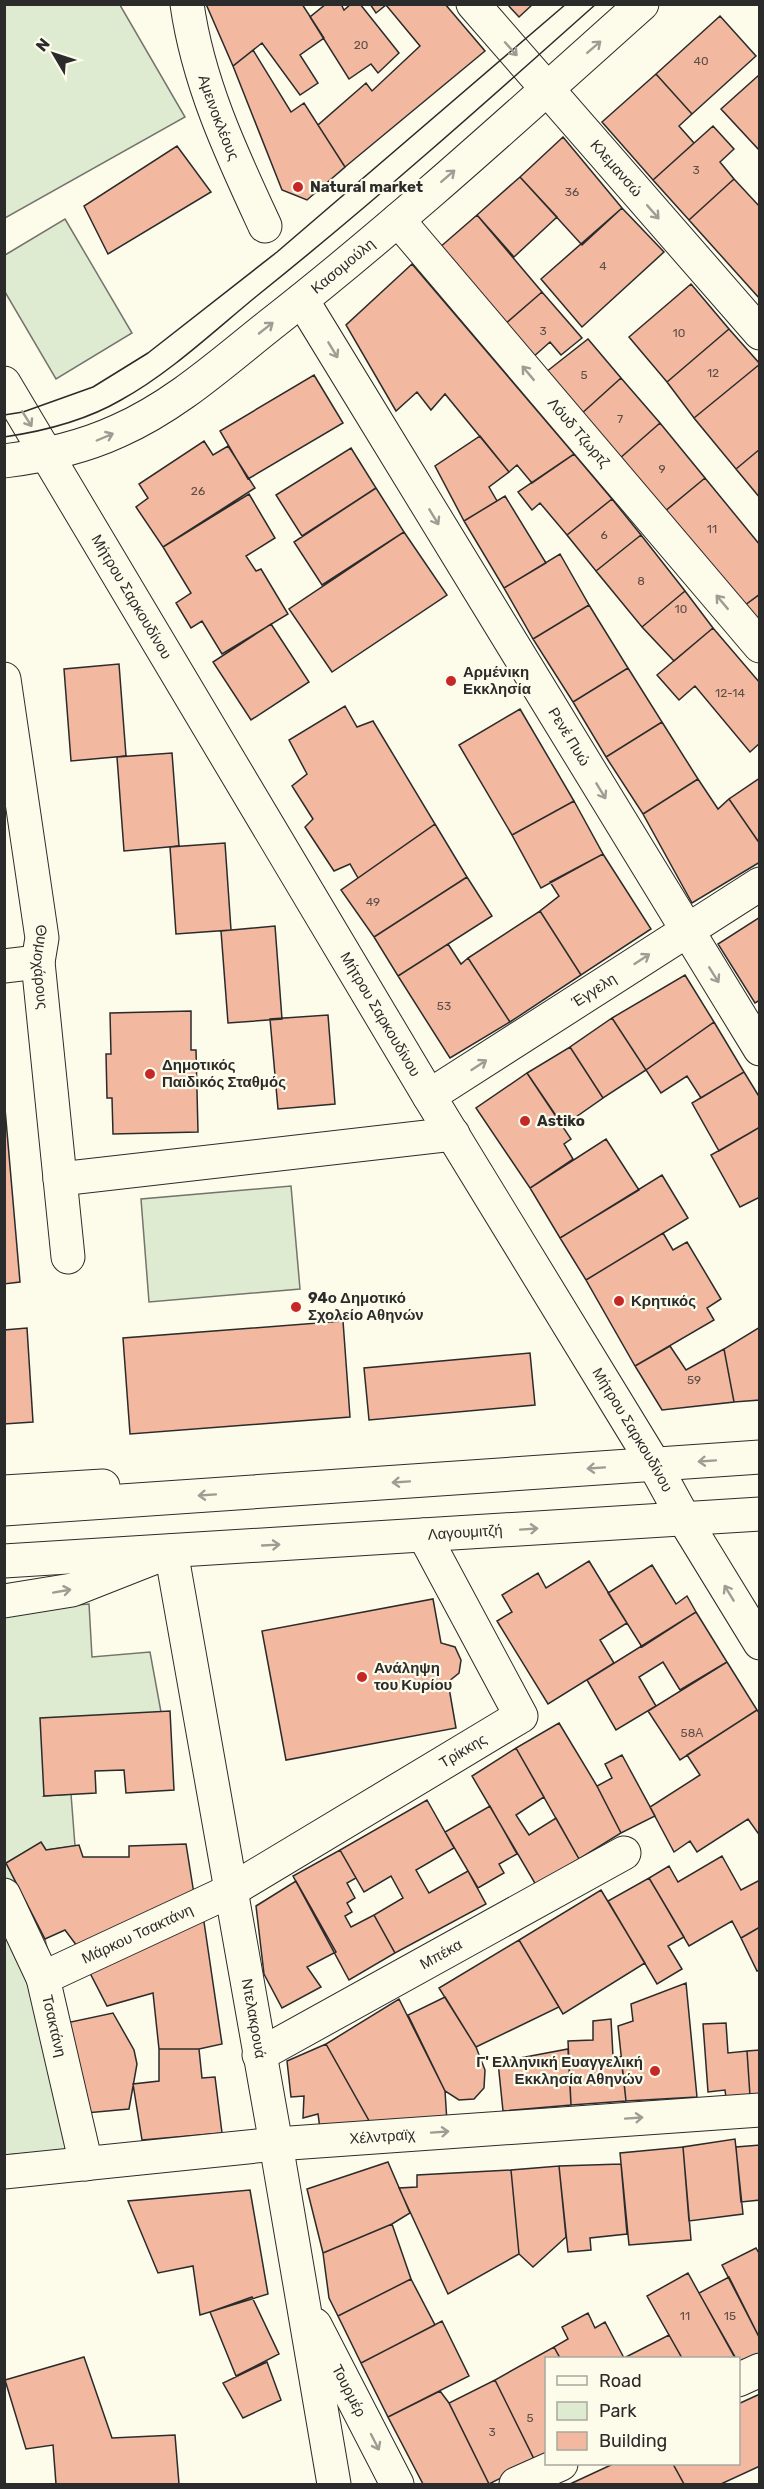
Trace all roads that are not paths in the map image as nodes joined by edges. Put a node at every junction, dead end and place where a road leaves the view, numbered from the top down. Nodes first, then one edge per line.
1 (187, 4) edge
2 (473, 4) edge
3 (642, 4) edge
4 (546, 89) junction
5 (398, 220) junction
6 (265, 226) dead end
7 (302, 300) junction
8 (759, 333) edge
9 (4, 383) edge
10 (50, 455) junction
11 (4, 461) edge
12 (759, 646) edge
13 (4, 679) edge
14 (759, 884) edge
15 (686, 931) junction
16 (38, 962) junction
17 (4, 966) edge
18 (759, 1049) edge
19 (429, 1096) junction
20 (453, 1134) junction
21 (60, 1179) junction
22 (68, 1257) dead end
23 (759, 1457) edge
24 (654, 1464) junction
25 (4, 1492) edge
26 (173, 1497) junction
27 (4, 1509) edge
28 (759, 1514) edge
29 (684, 1519) junction
30 (424, 1535) junction
31 (171, 1551) junction
32 (4, 1561) edge
33 (4, 1601) edge
34 (759, 1643) edge
35 (624, 1853) dead end
36 (230, 1891) junction
37 (4, 1895) edge
38 (43, 1978) junction
39 (259, 2055) junction
40 (759, 2110) edge
41 (276, 2144) junction
42 (86, 2164) junction
43 (4, 2172) edge
44 (301, 2296) junction
45 (759, 2370) edge
46 (740, 2379) edge
47 (557, 2465) edge
48 (334, 2484) edge
49 (397, 2484) edge
50 (516, 2484) edge

1 - 6 street, Αμεινοκλέους
2 -> 4 street, Κλεμανσώ
4 -> 3 street, Κασομούλη
5 -> 4 street, Κασομούλη
4 -> 8 street, Κλεμανσώ
5 - 7 street, Κασομούλη
12 -> 5 street, Λόυδ Τζωρτζ
10 -> 7 street, Κασομούλη
7 -> 15 street, Ρενέ Πυώ
9 -> 10 street, Μήτρου Σαρκουδίνου
10 - 11 street, Κασομούλη
10 - 19 street, Μήτρου Σαρκουδίνου
13 - 16 street, Θυμοχάρους
14 - 15 street, Έγγελη
15 -> 18 street, Ρενέ Πυώ
19 -> 15 street, Έγγελη
16 - 17 street
16 - 21 street, Θυμοχάρους
19 - 20 street, Μήτρου Σαρκουδίνου
20 - 21 street
20 - 24 street, Μήτρου Σαρκουδίνου
21 - 22 street, Θυμοχάρους
23 -> 24 street
24 -> 26 street
24 - 29 street, Μήτρου Σαρκουδίνου
25 - 26 street
26 - 27 street
28 - 29 street, Λαγουμιτζή
30 -> 29 street, Λαγουμιτζή
34 -> 29 street, Μήτρου Σαρκουδίνου
31 -> 30 street, Λαγουμιτζή
30 - 36 street, Τρίκκης
31 - 32 street, Λαγουμιτζή
33 -> 31 street, Λαγουμιτζή
31 - 36 street, Ντελακρουά
35 - 39 street, Μπέκα
36 - 38 street, Μάρκου Τσακτάνη
36 - 39 street, Ντελακρουά
37 - 38 street, Τσακτάνη
38 - 42 street, Τσακτάνη
39 - 41 street, Ντελακρουά
41 -> 40 street, Χέλντραϊχ
41 - 42 street, Χέλντραϊχ
41 - 44 street, Ντελακρουά
42 - 43 street, Χέλντραϊχ
44 - 48 street, Ντελακρουά
44 -> 49 street, Τουρμέρ
45 - 46 street
47 - 50 street

